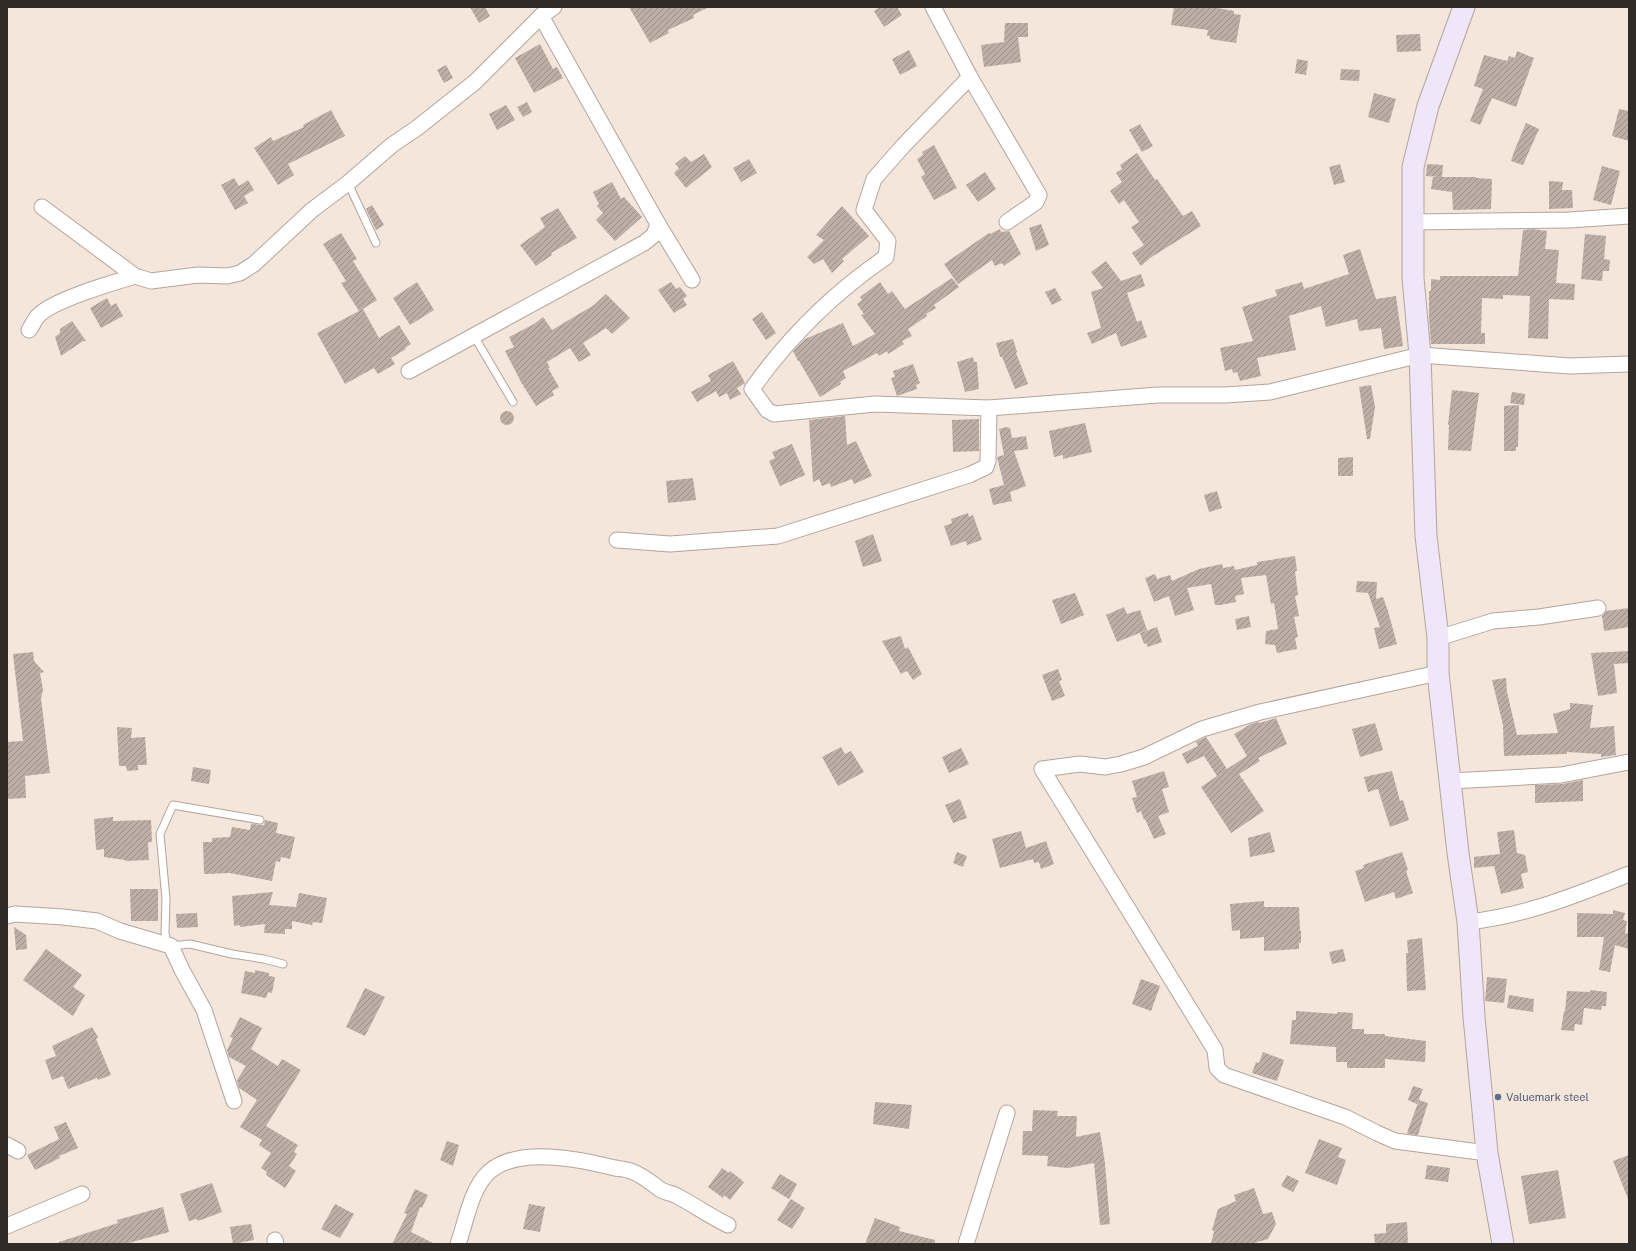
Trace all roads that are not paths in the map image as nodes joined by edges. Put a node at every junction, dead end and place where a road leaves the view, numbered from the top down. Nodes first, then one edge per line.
1 (554, 7) edge
2 (933, 7) edge
3 (1464, 7) edge
4 (541, 16) junction
5 (970, 77) junction
6 (348, 183) junction
7 (42, 207) dead end
8 (1629, 216) edge
9 (1007, 222) dead end
10 (1413, 222) junction
11 (658, 224) junction
12 (376, 243) dead end
13 (135, 276) junction
14 (692, 280) dead end
15 (29, 330) dead end
16 (474, 336) junction
17 (1420, 355) junction
18 (1629, 364) edge
19 (410, 371) dead end
20 (513, 402) dead end
21 (989, 408) junction
22 (617, 540) dead end
23 (1598, 608) dead end
24 (1438, 638) junction
25 (1438, 673) junction
26 (1629, 762) edge
27 (1451, 781) junction
28 (260, 820) dead end
29 (1629, 874) edge
30 (7, 916) edge
31 (1468, 922) junction
32 (169, 945) junction
33 (284, 964) dead end
34 (234, 1101) dead end
35 (1007, 1113) dead end
36 (1487, 1153) junction
37 (82, 1194) dead end
38 (728, 1225) dead end
39 (7, 1226) edge
40 (458, 1244) edge
41 (966, 1244) edge
42 (1503, 1244) edge

1 - 4 street
2 - 5 street
3 - 10 street
4 - 6 street
4 - 11 street
5 - 9 street
5 - 21 street
6 - 12 lane
6 - 13 street
7 - 13 street
8 - 10 street
10 - 17 street
11 - 14 street
11 - 16 street
13 - 15 street
16 - 19 street
16 - 20 lane
17 - 18 street
17 - 21 street
17 - 24 street
21 - 22 street
23 - 24 street
24 - 25 street
25 - 27 street
25 - 36 street
26 - 27 street
27 - 31 street
28 - 32 lane
29 - 31 street
30 - 32 street
31 - 36 street
32 - 33 lane
32 - 34 street
35 - 41 street
36 - 42 street
37 - 39 street
38 - 40 street

